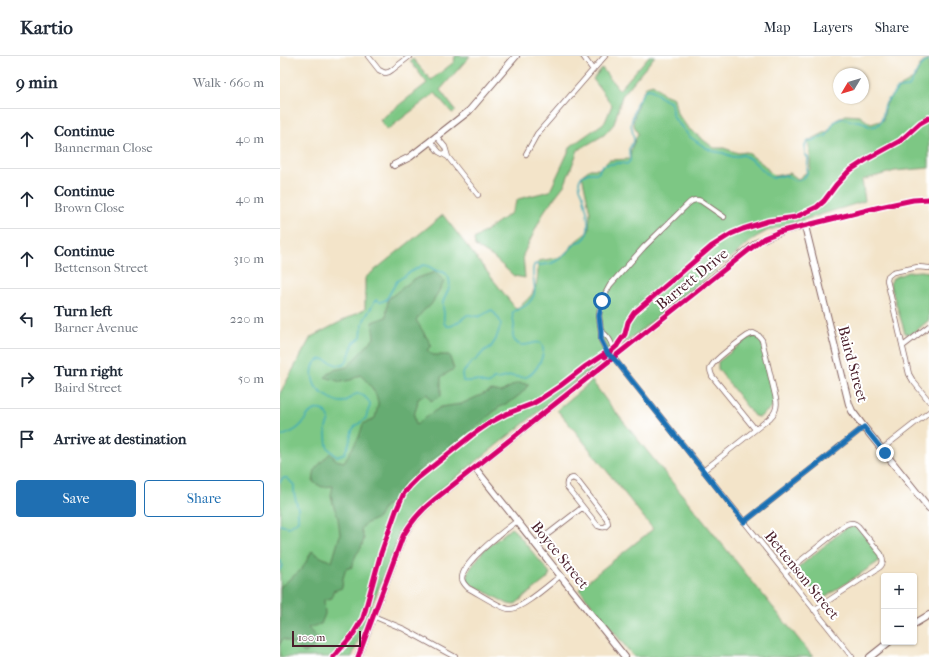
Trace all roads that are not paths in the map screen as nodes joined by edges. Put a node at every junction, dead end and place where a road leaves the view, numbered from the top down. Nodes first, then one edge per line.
1 (368, 56) edge
2 (410, 56) edge
3 (516, 56) edge
4 (583, 56) edge
5 (605, 56) edge
6 (593, 70) junction
7 (436, 136) junction
8 (430, 141) junction
9 (526, 154) dead end
10 (448, 157) junction
11 (394, 165) dead end
12 (478, 196) dead end
13 (929, 199) edge
14 (724, 216) dead end
15 (805, 226) junction
16 (929, 268) edge
17 (929, 326) edge
18 (601, 331) junction
19 (903, 346) junction
20 (613, 358) junction
21 (929, 401) edge
22 (929, 412) edge
23 (864, 427) junction
24 (755, 429) junction
25 (882, 449) junction
26 (475, 468) junction
27 (703, 471) junction
28 (582, 507) junction
29 (929, 508) edge
30 (517, 521) junction
31 (744, 522) junction
32 (535, 544) junction
33 (785, 573) junction
34 (560, 576) junction
35 (814, 610) junction
36 (929, 615) edge
37 (373, 616) junction
38 (917, 622) edge
39 (885, 645) edge
40 (358, 657) edge
41 (456, 657) edge
42 (625, 657) edge
43 (852, 657) edge
44 (870, 657) edge

1 - 2 street
3 - 7 street
4 - 6 street
5 - 6 street
6 - 9 street
7 - 8 street
7 - 10 street
8 - 10 street
8 - 11 street
10 - 12 street
13 - 15 street, Barrett Drive
14 - 18 street, Bettenson Street
15 - 20 street, Barrett Drive
15 - 23 street, Baird Street
16 - 19 street
17 - 19 street
18 - 20 street, Bettenson Street
18 - 20 street
19 - 21 street
20 - 26 street, Barrett Drive
20 - 27 street, Bettenson Street
22 - 25 street
23 - 25 street, Baird Street
23 - 31 street
24 - 24 street
24 - 27 street
25 - 29 street, Baird Street
26 - 30 street, Boyce Street
26 - 37 street, Barrett Drive
27 - 31 street, Bettenson Street
28 - 28 street
28 - 32 street
30 - 32 street, Boyce Street
30 - 34 street
31 - 33 street, Bettenson Street
32 - 34 street, Boyce Street
33 - 35 street, Bettenson Street
33 - 35 street
34 - 42 street, Boyce Street
35 - 43 street, Bettenson Street
36 - 38 street
37 - 40 street, Barrett Drive
37 - 41 street
39 - 44 street

